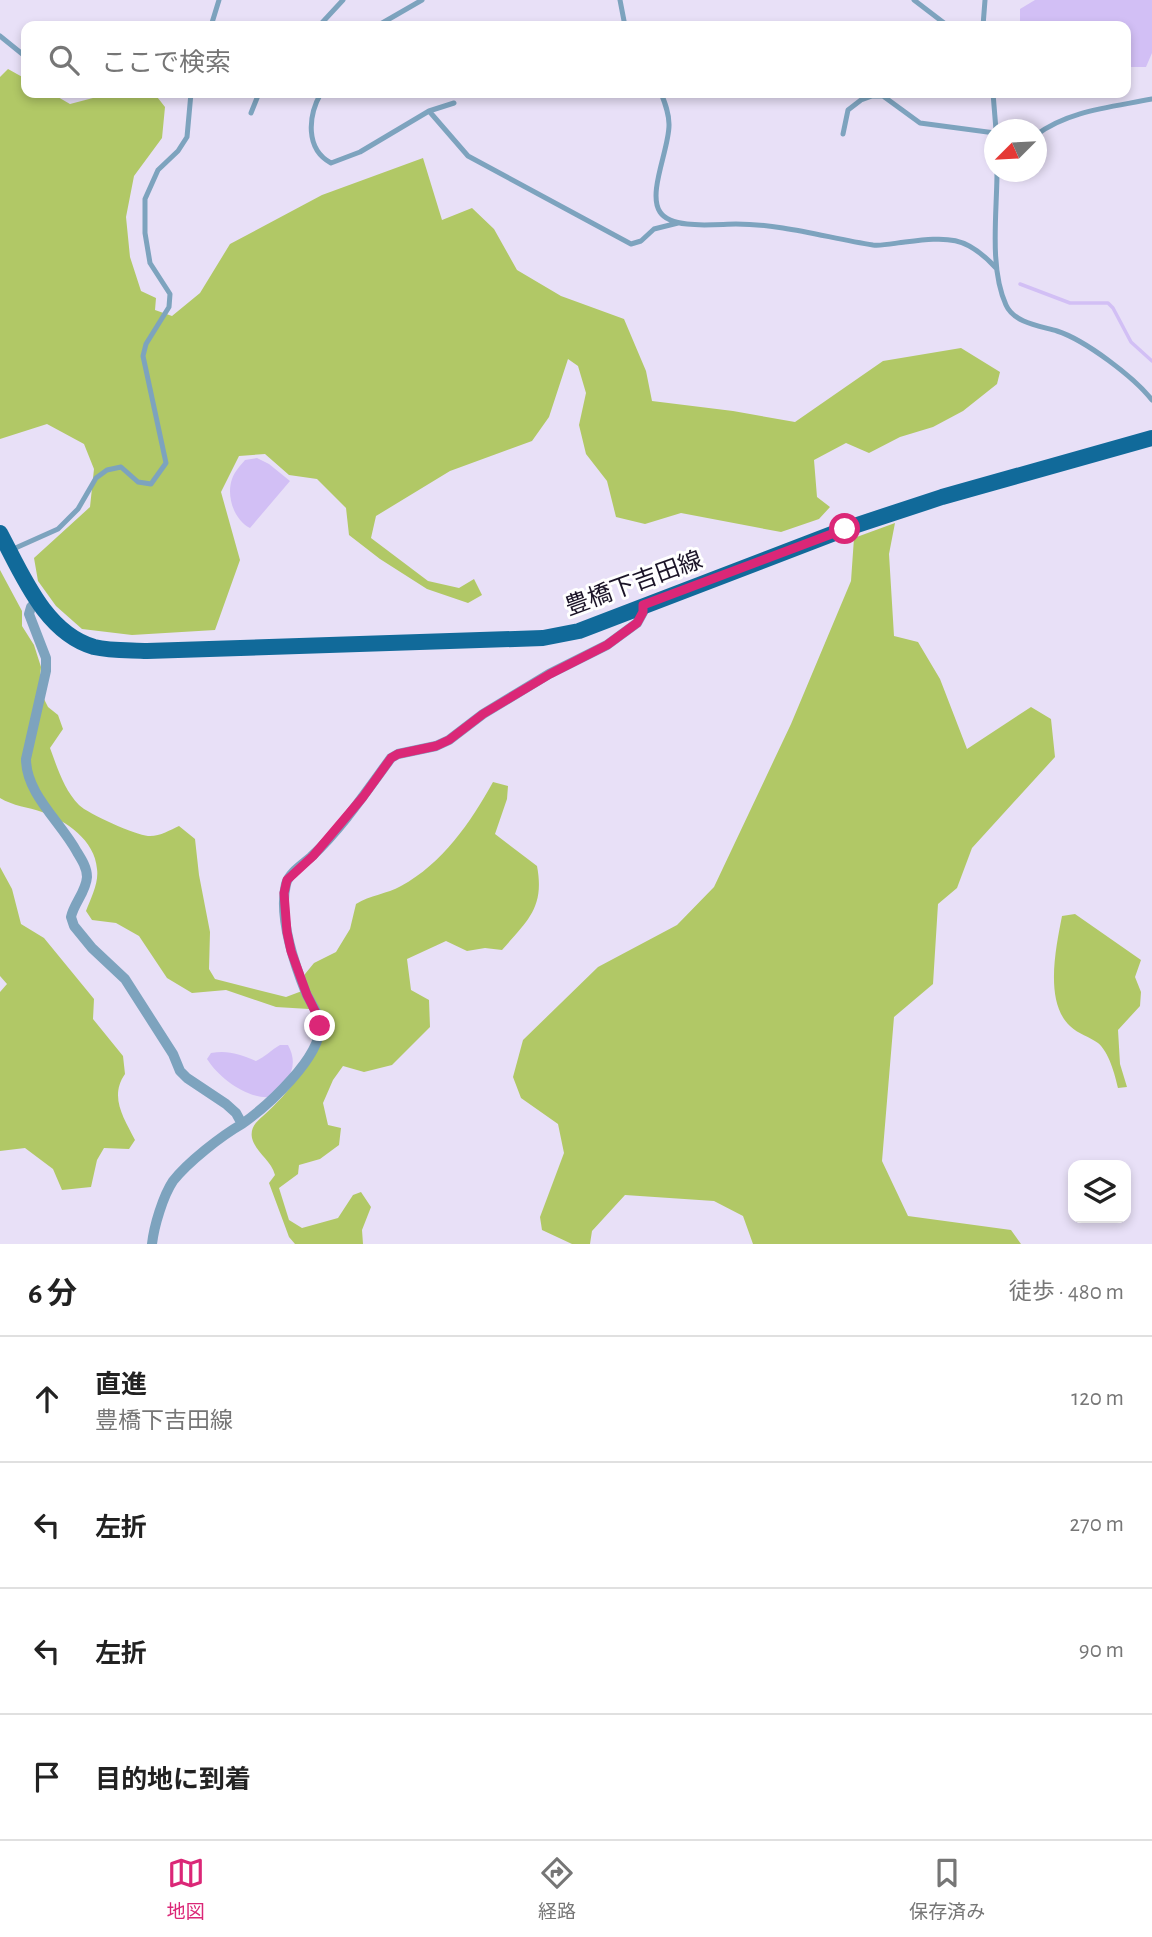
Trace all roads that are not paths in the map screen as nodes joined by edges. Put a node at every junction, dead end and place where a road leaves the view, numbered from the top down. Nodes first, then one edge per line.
1 (219, 0) edge
2 (343, 0) edge
3 (422, 0) edge
4 (620, 0) edge
5 (914, 0) edge
6 (985, 0) edge
7 (213, 21) edge
8 (324, 21) edge
9 (386, 21) edge
10 (624, 21) edge
11 (941, 21) edge
12 (983, 21) edge
13 (0, 36) edge
14 (21, 53) edge
15 (191, 98) edge
16 (257, 98) edge
17 (319, 98) edge
18 (663, 98) edge
19 (866, 98) edge
20 (886, 98) edge
21 (993, 98) edge
22 (1152, 99) edge
23 (454, 103) dead end
24 (429, 111) junction
25 (251, 113) dead end
26 (994, 119) edge
27 (1047, 128) edge
28 (984, 130) edge
29 (843, 134) dead end
30 (997, 182) edge
31 (678, 223) junction
32 (996, 268) junction
33 (1152, 400) edge
34 (1152, 438) edge
35 (0, 533) edge
36 (9, 551) junction
37 (38, 600) junction
38 (643, 605) junction
39 (242, 1124) junction
40 (152, 1244) edge

1 - 7 lane
2 - 8 lane
3 - 9 lane
4 - 10 lane
5 - 11 lane
6 - 12 lane
13 - 14 lane
15 - 36 lane
16 - 25 lane
17 - 24 lane
18 - 31 lane
19 - 29 lane
20 - 28 lane
21 - 26 lane
22 - 27 lane
23 - 24 lane
24 - 31 lane
30 - 32 lane
31 - 32 lane
32 - 33 lane
34 - 38 main road, 豊橋下吉田線
35 - 36 main road, 豊橋下吉田線
36 - 37 main road, 豊橋下吉田線
37 - 38 main road, 豊橋下吉田線
37 - 39 street
38 - 39 street
39 - 40 street

